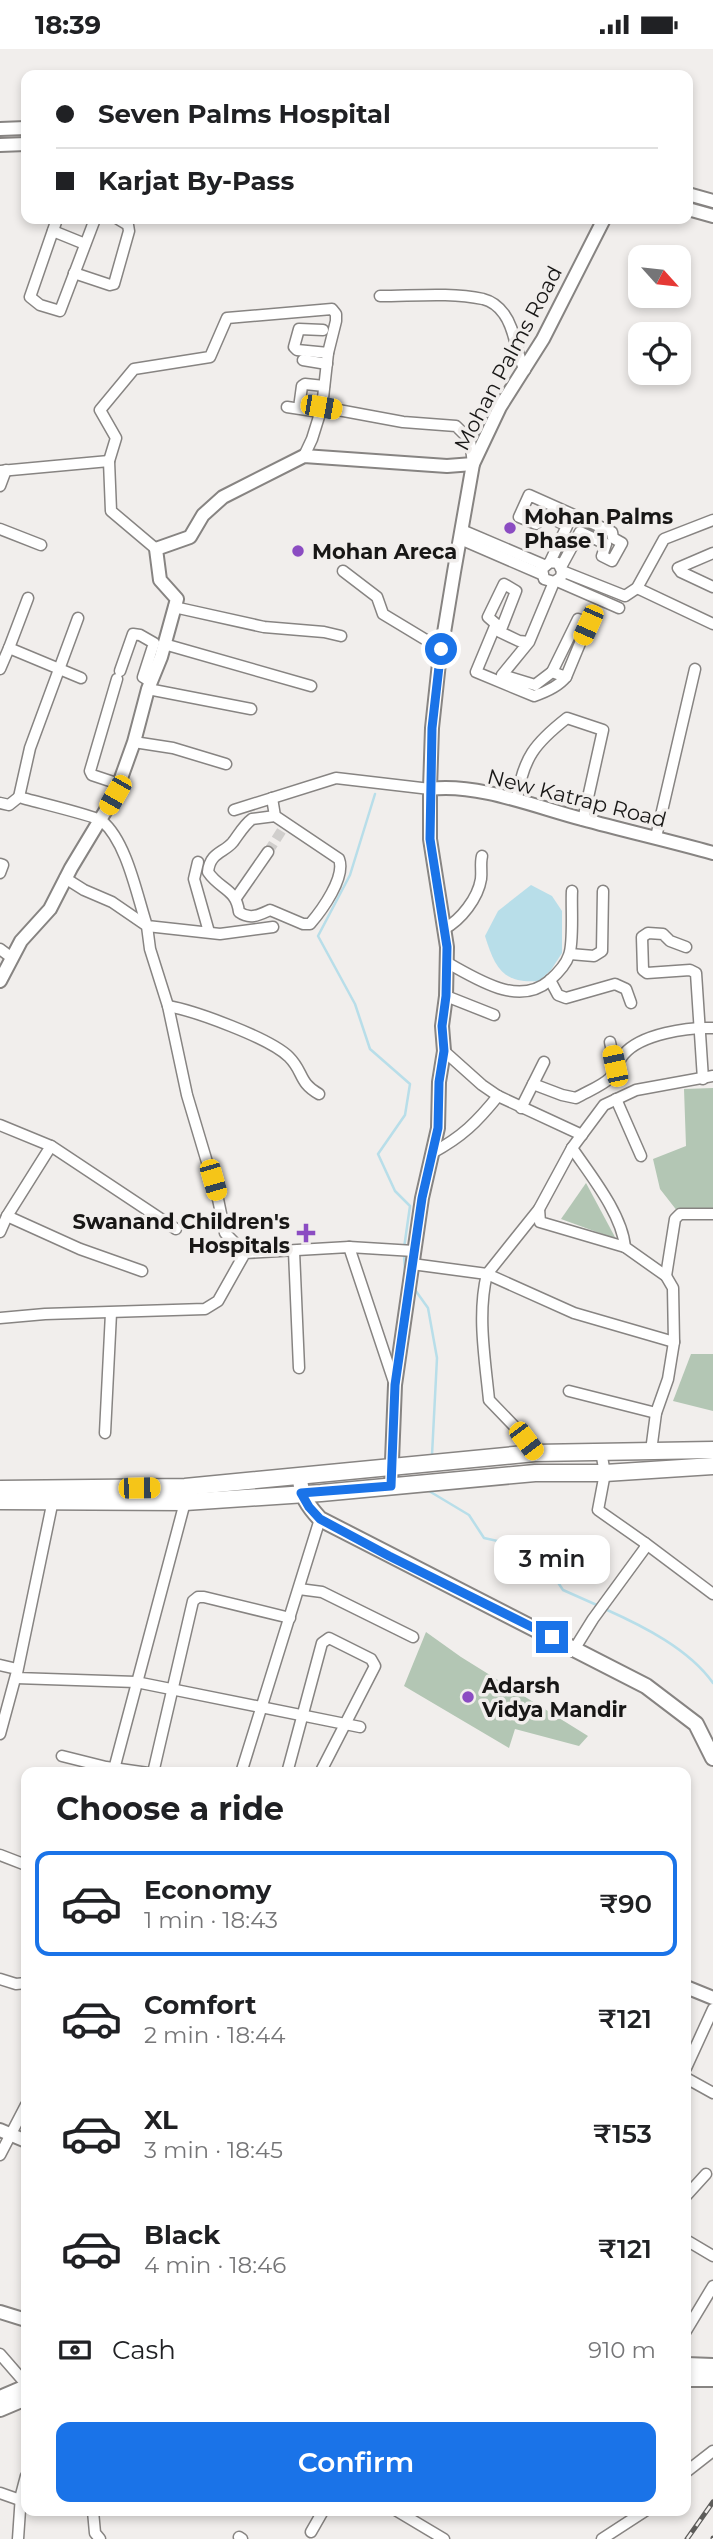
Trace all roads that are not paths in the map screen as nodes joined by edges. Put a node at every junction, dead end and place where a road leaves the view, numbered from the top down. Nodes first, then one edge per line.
1 (5, 129) edge
2 (4, 145) edge
3 (693, 195) edge
4 (713, 201) edge
5 (693, 210) edge
6 (713, 216) edge
7 (55, 224) edge
8 (93, 224) edge
9 (126, 224) edge
10 (601, 224) edge
11 (52, 231) junction
12 (85, 244) junction
13 (74, 273) junction
14 (380, 296) dead end
15 (326, 356) junction
16 (303, 361) dead end
17 (526, 370) junction
18 (324, 386) junction
19 (287, 407) dead end
20 (299, 408) junction
21 (321, 410) junction
22 (304, 456) junction
23 (108, 461) junction
24 (473, 464) junction
25 (3, 470) edge
26 (0, 486) edge
27 (713, 520) edge
28 (0, 530) edge
29 (461, 534) junction
30 (41, 545) dead end
31 (156, 549) junction
32 (713, 553) edge
33 (545, 567) junction
34 (562, 569) junction
35 (343, 571) dead end
36 (555, 582) junction
37 (713, 587) edge
38 (637, 588) junction
39 (28, 598) dead end
40 (174, 607) junction
41 (619, 608) dead end
42 (78, 618) dead end
43 (713, 624) edge
44 (341, 636) dead end
45 (529, 642) junction
46 (164, 644) junction
47 (441, 649) junction
48 (5, 653) edge
49 (0, 669) edge
50 (58, 669) junction
51 (695, 669) dead end
52 (552, 672) junction
53 (566, 677) junction
54 (81, 678) dead end
55 (149, 685) junction
56 (311, 686) dead end
57 (251, 709) dead end
58 (134, 742) junction
59 (226, 764) dead end
60 (120, 784) junction
61 (430, 789) junction
62 (19, 797) junction
63 (272, 798) junction
64 (517, 799) junction
65 (0, 803) edge
66 (234, 810) dead end
67 (275, 816) junction
68 (101, 820) junction
69 (583, 820) junction
70 (656, 837) junction
71 (268, 852) tunnel mouth
72 (713, 853) edge
73 (482, 856) dead end
74 (198, 862) dead end
75 (0, 864) edge
76 (0, 873) edge
77 (65, 878) junction
78 (572, 891) dead end
79 (603, 891) dead end
80 (236, 898) junction
81 (147, 926) junction
82 (273, 927) dead end
83 (444, 929) junction
84 (209, 932) junction
85 (686, 947) dead end
86 (0, 949) edge
87 (570, 954) junction
88 (12, 958) junction
89 (446, 963) junction
90 (550, 980) junction
91 (0, 981) edge
92 (446, 996) junction
93 (631, 1003) dead end
94 (168, 1006) junction
95 (494, 1015) dead end
96 (699, 1027) junction
97 (713, 1028) edge
98 (610, 1042) dead end
99 (444, 1051) junction
100 (544, 1062) dead end
101 (615, 1066) junction
102 (708, 1077) edge
103 (534, 1084) junction
104 (320, 1094) dead end
105 (498, 1097) junction
106 (616, 1099) junction
107 (521, 1108) junction
108 (0, 1125) edge
109 (582, 1135) junction
110 (51, 1146) junction
111 (572, 1148) junction
112 (432, 1153) junction
113 (641, 1156) dead end
114 (539, 1209) junction
115 (713, 1214) edge
116 (7, 1216) junction
117 (176, 1229) dead end
118 (0, 1232) edge
119 (349, 1247) junction
120 (625, 1247) junction
121 (411, 1250) junction
122 (294, 1251) junction
123 (245, 1253) junction
124 (412, 1266) junction
125 (142, 1271) dead end
126 (487, 1274) junction
127 (666, 1276) junction
128 (111, 1313) junction
129 (0, 1318) edge
130 (674, 1342) junction
131 (299, 1368) dead end
132 (395, 1385) junction
133 (569, 1391) dead end
134 (656, 1413) junction
135 (105, 1433) dead end
136 (713, 1450) edge
137 (651, 1451) junction
138 (601, 1452) junction
139 (535, 1453) junction
140 (713, 1466) edge
141 (390, 1468) junction
142 (605, 1473) junction
143 (301, 1485) junction
144 (391, 1486) junction
145 (0, 1489) edge
146 (53, 1500) junction
147 (0, 1501) edge
148 (185, 1502) junction
149 (320, 1519) junction
150 (645, 1543) junction
151 (299, 1589) junction
152 (713, 1594) edge
153 (290, 1618) junction
154 (413, 1637) dead end
155 (575, 1648) junction
156 (0, 1665) edge
157 (17, 1672) junction
158 (136, 1682) junction
159 (173, 1689) junction
160 (262, 1707) junction
161 (301, 1715) junction
162 (344, 1724) junction
163 (360, 1727) dead end
164 (0, 1734) edge
165 (62, 1756) dead end
166 (713, 1758) edge
167 (103, 1767) edge
168 (115, 1767) edge
169 (152, 1767) edge
170 (243, 1767) edge
171 (288, 1767) edge
172 (323, 1767) edge
173 (0, 1854) edge
174 (21, 1863) edge
175 (0, 1979) edge
176 (691, 1981) edge
177 (21, 1984) edge
178 (691, 1989) edge
179 (713, 1989) edge
180 (713, 1998) edge
181 (713, 2009) edge
182 (691, 2057) edge
183 (691, 2081) edge
184 (713, 2093) edge
185 (21, 2112) edge
186 (5, 2133) edge
187 (0, 2155) edge
188 (706, 2174) dead end
189 (691, 2190) edge
190 (691, 2243) edge
191 (713, 2256) edge
192 (713, 2285) edge
193 (0, 2312) edge
194 (21, 2318) edge
195 (691, 2322) edge
196 (0, 2354) edge
197 (691, 2365) edge
198 (713, 2366) edge
199 (21, 2379) edge
200 (691, 2379) edge
201 (713, 2379) edge
202 (21, 2388) edge
203 (0, 2398) edge
204 (21, 2400) edge
205 (0, 2409) edge
206 (713, 2451) edge
207 (691, 2468) edge
208 (0, 2493) edge
209 (21, 2496) edge
210 (20, 2500) junction
211 (93, 2516) edge
212 (318, 2516) edge
213 (405, 2516) edge
214 (637, 2516) edge
215 (310, 2532) dead end
216 (95, 2537) edge
217 (18, 2539) edge
218 (444, 2539) edge
219 (602, 2539) edge

1 - 2 street
3 - 4 street
5 - 6 street
7 - 11 street
8 - 12 street
9 - 13 street
10 - 17 street, Mohan Palms Road
11 - 12 street
11 - 13 street
12 - 13 street
14 - 17 street
15 - 15 street
15 - 16 street
15 - 18 street
15 - 23 street
17 - 24 street, Mohan Palms Road
18 - 20 street
18 - 21 street
19 - 20 street
20 - 21 street
21 - 22 street
21 - 24 street
22 - 24 street
22 - 31 street
23 - 25 street
23 - 31 street
24 - 29 street, Mohan Palms Road
25 - 26 street
27 - 38 street
28 - 30 street
29 - 33 street
29 - 47 street, Mohan Palms Road
31 - 40 street
32 - 37 street
33 - 34 street
33 - 34 street
33 - 36 street
34 - 36 street
34 - 38 street
35 - 47 street
36 - 41 street
36 - 45 street
38 - 43 street
39 - 48 street
40 - 44 street
40 - 46 street
42 - 50 street
45 - 52 street
45 - 53 street
46 - 55 street
46 - 56 street
47 - 61 street, Mohan Palms Road
48 - 49 street
48 - 50 street
50 - 54 street
50 - 62 street
51 - 70 street
52 - 53 street
52 - 53 street
55 - 57 street
55 - 58 street
55 - 60 street
58 - 59 street
58 - 60 street
60 - 68 street
61 - 63 street
61 - 64 street, New Katrap Road
61 - 83 street, Mohan Palms Road
62 - 65 street
62 - 68 street
63 - 66 street
63 - 67 street
64 - 69 street, New Katrap Road
64 - 69 street
67 - 80 street
67 - 80 street
68 - 77 street
68 - 81 street
69 - 70 street, New Katrap Road
70 - 72 street, New Katrap Road
71 - 80 street
73 - 83 street
74 - 84 street
75 - 76 street
77 - 81 street
77 - 88 street
78 - 87 street
79 - 87 street
81 - 84 street
81 - 94 street
82 - 84 street
83 - 89 street, Mohan Palms Road
85 - 96 street
86 - 88 street
87 - 90 street
88 - 91 street
89 - 90 street
89 - 92 street, Mohan Palms Road
90 - 93 street
92 - 95 street
92 - 99 street, Mohan Palms Road
94 - 104 street
94 - 123 street
96 - 97 street
96 - 101 street
96 - 102 street
98 - 101 street
99 - 105 street
99 - 112 street, Mohan Palms Road
100 - 103 street
101 - 103 street
102 - 106 street
103 - 107 street
105 - 107 street
105 - 112 street
106 - 109 street
106 - 113 street
107 - 109 street
108 - 110 street
109 - 111 street
110 - 116 street
110 - 117 street
111 - 114 street
111 - 120 street
112 - 121 street, Mohan Palms Road
114 - 120 street
114 - 126 street
115 - 127 street
116 - 118 street
116 - 125 street
119 - 121 street
119 - 122 street
119 - 132 street
120 - 127 street
121 - 124 street, Mohan Palms Road
122 - 123 street
122 - 131 street
123 - 128 street
124 - 126 street
124 - 132 street
126 - 130 street
126 - 139 street
127 - 130 street
128 - 129 street
128 - 135 street
130 - 134 street
132 - 141 street
133 - 134 street
134 - 137 street
136 - 137 main road
137 - 138 main road
138 - 139 main road
138 - 142 street
139 - 141 main road
140 - 142 main road
141 - 143 main road
141 - 144 street
142 - 144 main road
142 - 150 street
143 - 144 main road
143 - 145 main road
143 - 148 main road
143 - 149 main road
146 - 147 main road
146 - 148 main road
146 - 157 street
148 - 158 street
149 - 151 street
149 - 155 main road
150 - 152 street
150 - 155 street
151 - 153 street
151 - 154 street
153 - 159 street
153 - 160 street
155 - 166 main road
156 - 157 street
157 - 158 street
157 - 164 street
158 - 159 street
158 - 168 street
159 - 160 street
159 - 169 street
160 - 161 street
160 - 170 street
161 - 162 street
161 - 162 street
161 - 171 street
162 - 163 street
162 - 172 street
165 - 167 street
173 - 174 street
175 - 177 street
176 - 179 street
178 - 180 street
181 - 182 street
183 - 184 street
185 - 186 street
186 - 187 street
188 - 189 street
190 - 191 street
192 - 195 street
193 - 194 street
196 - 199 street
197 - 198 main road
200 - 201 main road
202 - 203 main road
204 - 205 main road
206 - 207 street
208 - 210 street
209 - 210 street
210 - 217 street
211 - 216 street
212 - 215 street
213 - 218 street
214 - 219 street

